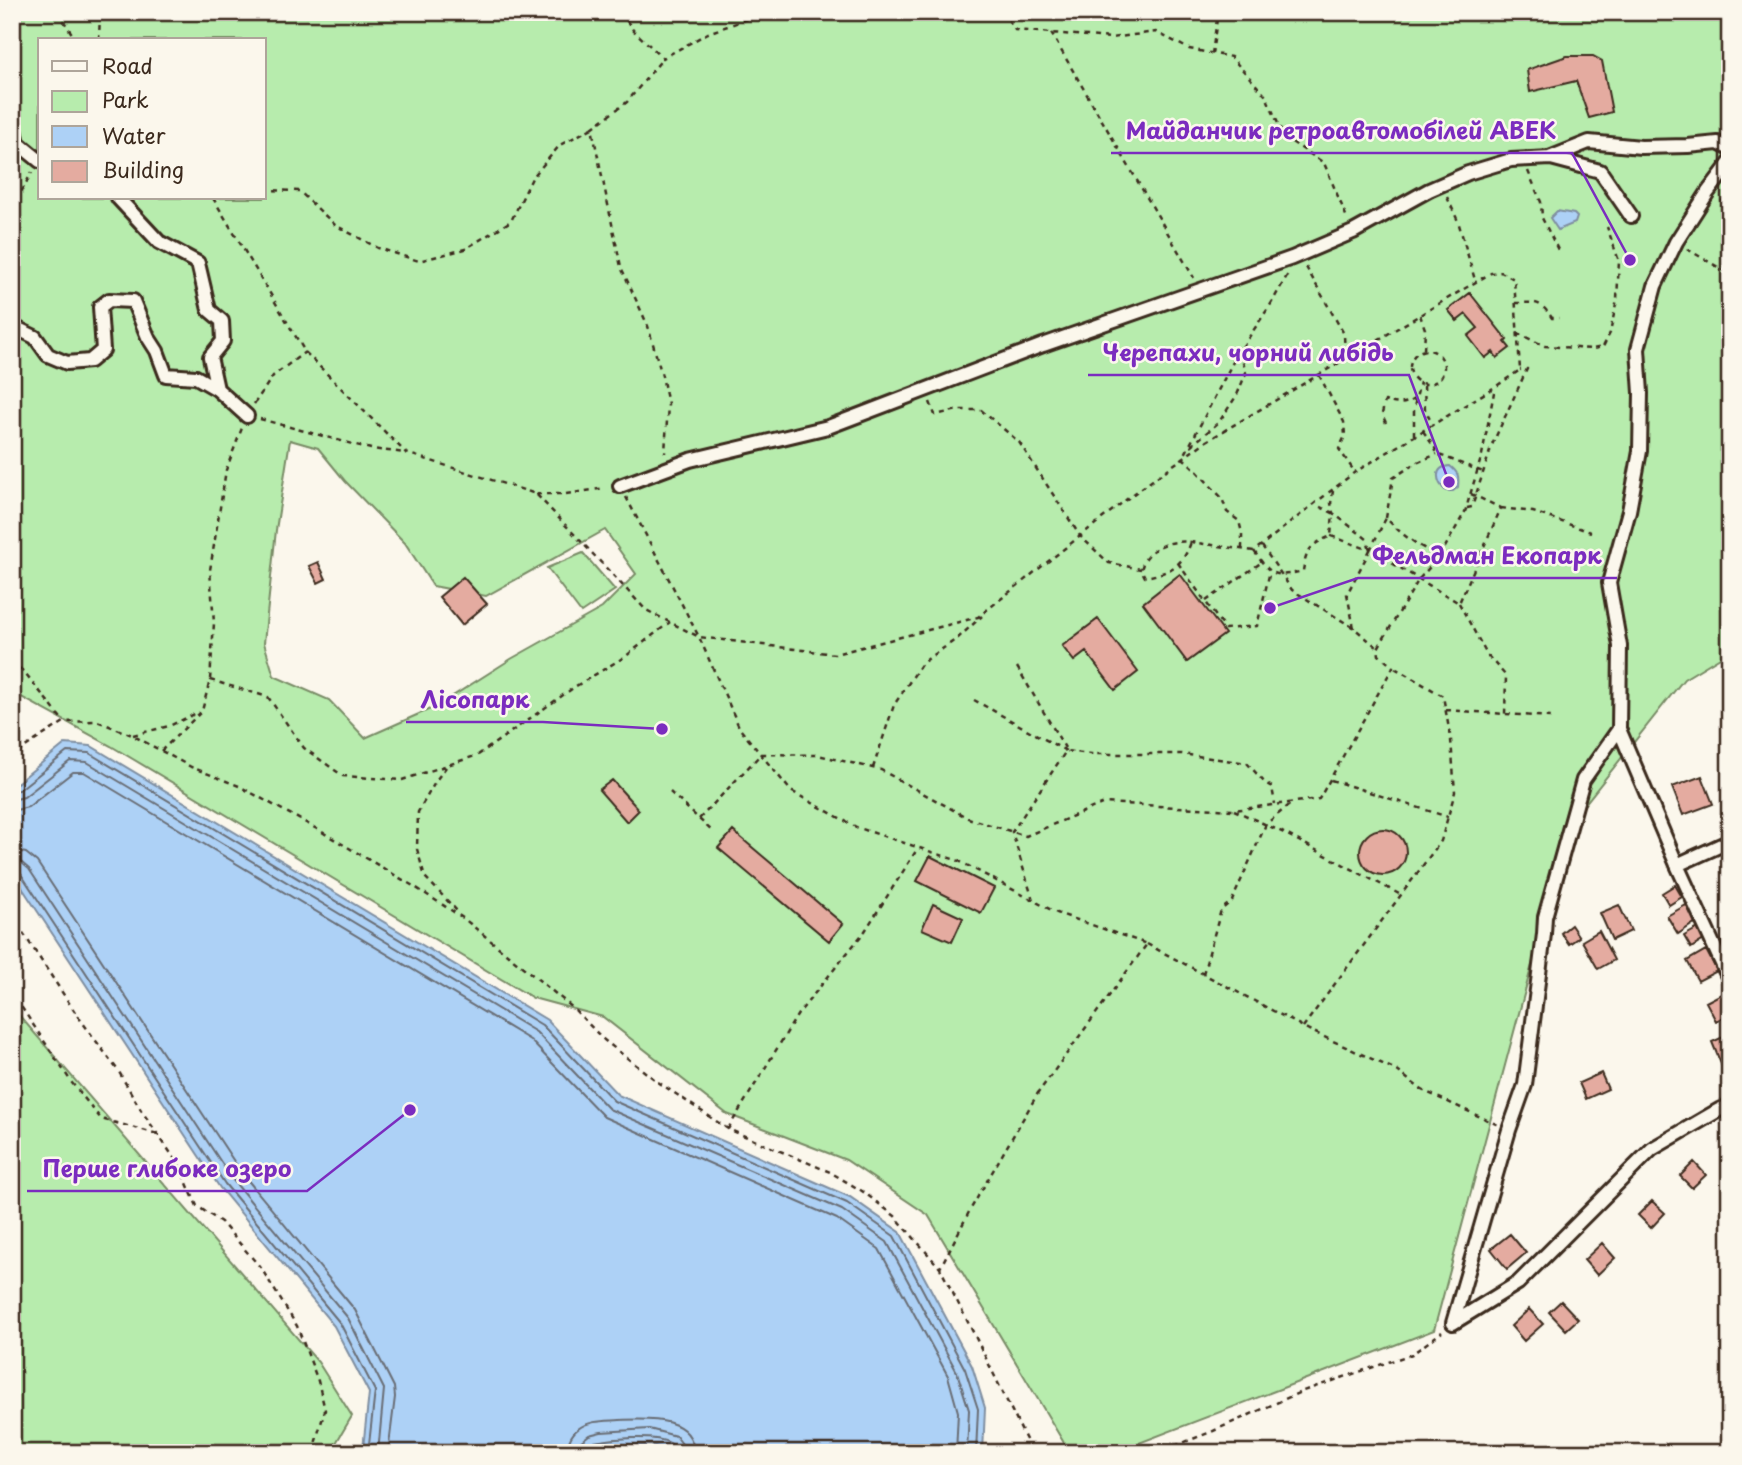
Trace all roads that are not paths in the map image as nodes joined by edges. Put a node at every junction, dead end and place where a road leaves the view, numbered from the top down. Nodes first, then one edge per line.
1 (12, 126) edge
2 (1730, 149) edge
3 (1547, 159) junction
4 (38, 160) edge
5 (1730, 163) edge
6 (120, 200) edge
7 (1631, 216) dead end
8 (12, 326) edge
9 (217, 390) junction
10 (247, 416) road end
11 (620, 486) road end
12 (1619, 729) junction
13 (1730, 841) edge
14 (1677, 865) junction
15 (1730, 981) edge
16 (1730, 1105) edge

1 - 4 street
2 - 3 street
3 - 7 street
3 - 11 street
5 - 12 street
6 - 9 street
8 - 9 street
9 - 10 street
12 - 14 street
12 - 16 street
13 - 14 street
14 - 15 street

